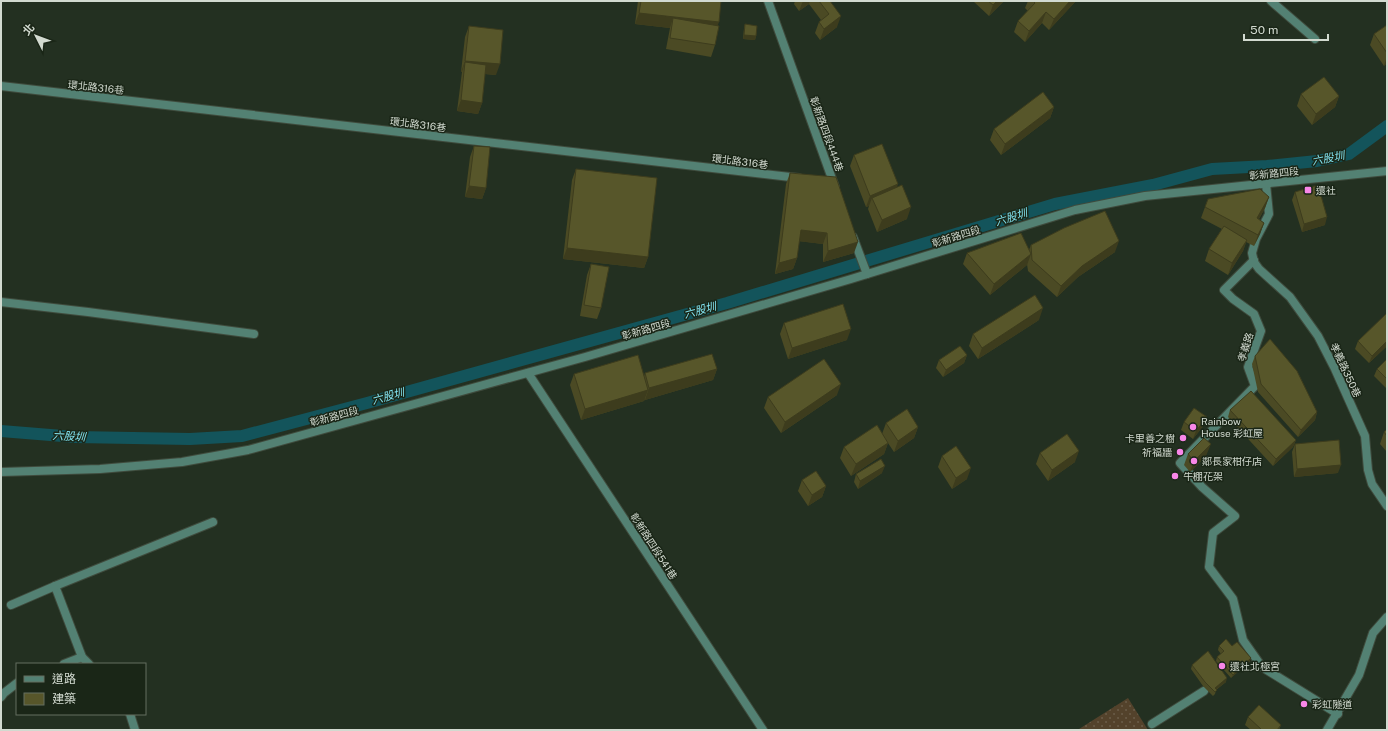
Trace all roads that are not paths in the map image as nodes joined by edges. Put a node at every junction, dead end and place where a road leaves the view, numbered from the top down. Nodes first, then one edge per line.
1 (768, 1) edge
2 (1271, 1) edge
3 (1315, 38) dead end
4 (1, 86) edge
5 (1387, 171) edge
6 (810, 179) edge
7 (1266, 184) junction
8 (838, 196) edge
9 (852, 232) edge
10 (1254, 260) junction
11 (867, 273) junction
12 (1, 302) edge
13 (254, 334) dead end
14 (528, 373) junction
15 (1, 472) edge
16 (1387, 506) edge
17 (213, 522) dead end
18 (55, 586) junction
19 (11, 605) dead end
20 (1387, 617) edge
21 (82, 657) junction
22 (67, 663) edge
23 (89, 663) edge
24 (16, 684) edge
25 (1204, 691) dead end
26 (1, 697) edge
27 (1338, 714) junction
28 (130, 715) edge
29 (1152, 724) dead end
30 (135, 730) edge
31 (763, 730) edge
32 (1327, 730) edge

1 - 8 street, 彰新路四段444巷
2 - 3 street
4 - 6 street, 環北路316巷
5 - 7 street, 彰新路四段
7 - 10 street
7 - 11 street, 彰新路四段
9 - 11 street
10 - 16 street, 孝義路350巷
10 - 27 street, 孝義路
11 - 14 street, 彰新路四段
12 - 13 street
14 - 15 street, 彰新路四段
14 - 31 street, 彰新路四段541巷
17 - 18 street
18 - 19 street
18 - 21 street
20 - 27 street
21 - 22 street
21 - 23 street
24 - 26 street
25 - 29 street
27 - 32 street
28 - 30 street

